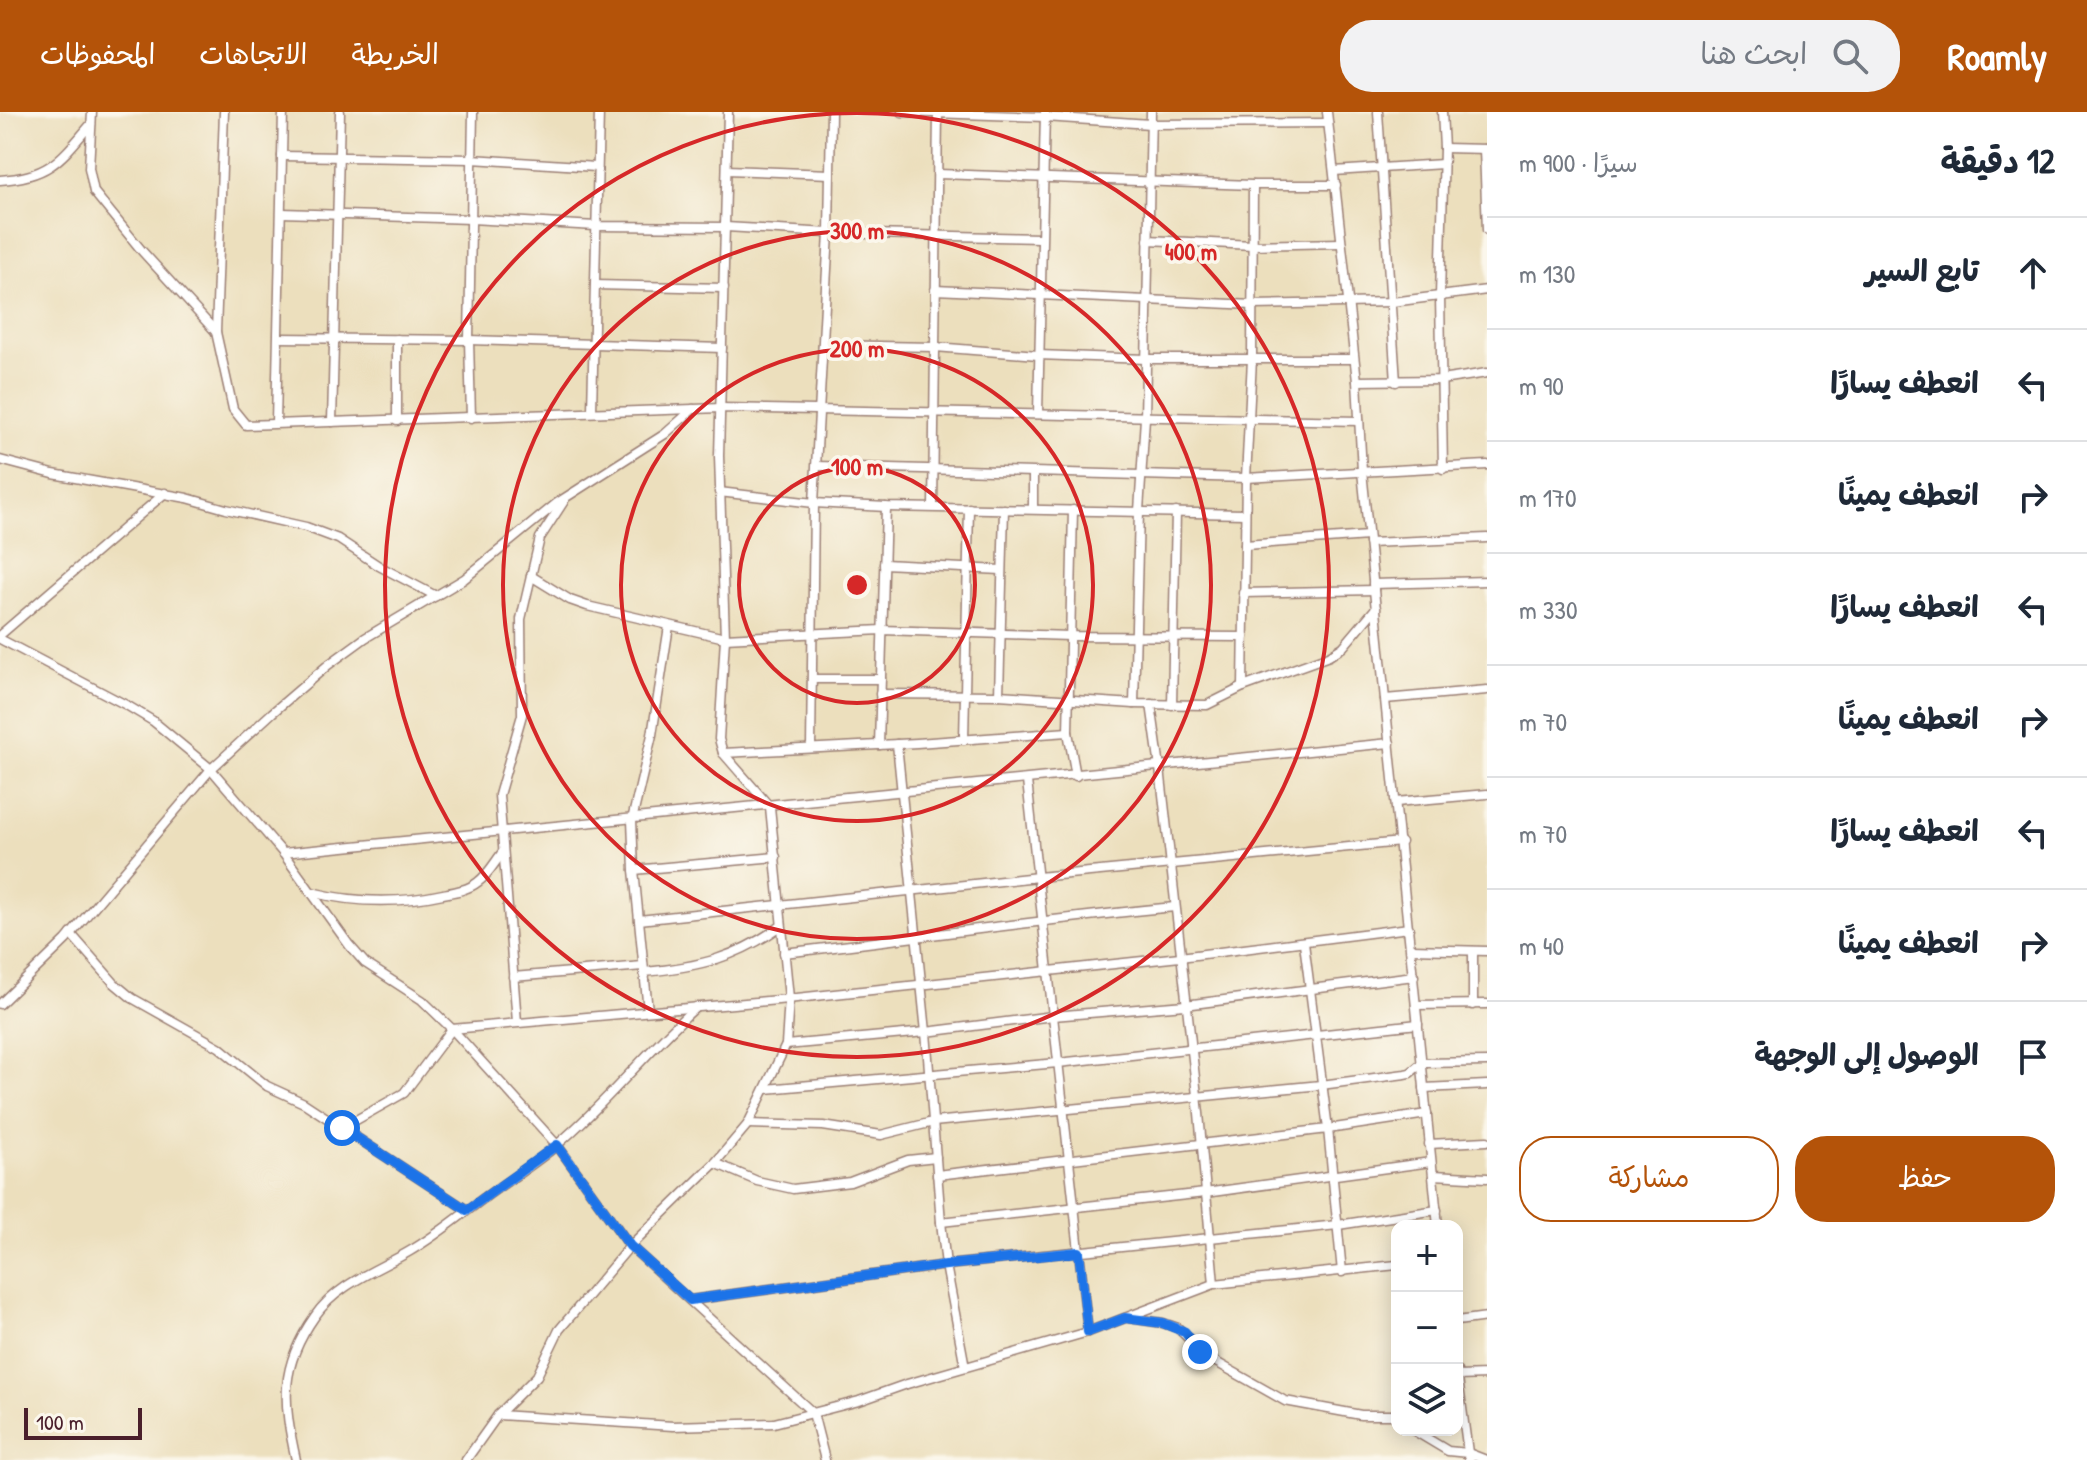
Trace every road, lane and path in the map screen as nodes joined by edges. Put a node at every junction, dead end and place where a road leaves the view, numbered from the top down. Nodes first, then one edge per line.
1 (92, 112) edge
2 (224, 112) edge
3 (283, 112) edge
4 (340, 112) edge
5 (473, 112) edge
6 (599, 112) edge
7 (728, 112) edge
8 (831, 112) edge
9 (902, 112) edge
10 (938, 112) edge
11 (1151, 112) edge
12 (1327, 112) edge
13 (1378, 112) edge
14 (1442, 112) edge
15 (1045, 114) edge
16 (92, 123) junction
17 (1328, 123) junction
18 (1150, 124) junction
19 (1444, 148) junction
20 (1486, 149) edge
21 (282, 156) junction
22 (339, 157) junction
23 (472, 159) junction
24 (1443, 164) junction
25 (596, 167) junction
26 (727, 170) junction
27 (1382, 170) junction
28 (1334, 171) junction
29 (830, 174) junction
30 (938, 174) junction
31 (1042, 178) junction
32 (0, 180) edge
33 (1148, 182) junction
34 (1253, 185) junction
35 (1336, 185) junction
36 (282, 213) junction
37 (338, 214) junction
38 (471, 219) junction
39 (596, 226) junction
40 (726, 227) junction
41 (1487, 230) edge
42 (829, 233) junction
43 (937, 236) junction
44 (1040, 238) junction
45 (1148, 240) junction
46 (1341, 243) junction
47 (1253, 245) junction
48 (595, 285) junction
49 (724, 288) junction
50 (935, 290) junction
51 (1487, 290) edge
52 (1039, 296) junction
53 (1440, 296) junction
54 (1146, 300) junction
55 (1348, 302) junction
56 (1392, 302) junction
57 (1253, 305) junction
58 (216, 332) junction
59 (279, 338) junction
60 (333, 338) junction
61 (397, 339) junction
62 (469, 340) junction
63 (594, 345) junction
64 (823, 345) junction
65 (935, 347) junction
66 (722, 348) junction
67 (1038, 355) junction
68 (1146, 359) junction
69 (1252, 359) junction
70 (1354, 359) junction
71 (1487, 373) edge
72 (1441, 380) junction
73 (1357, 381) junction
74 (1396, 382) junction
75 (721, 408) junction
76 (820, 408) junction
77 (693, 409) junction
78 (592, 411) junction
79 (933, 411) junction
80 (1038, 413) junction
81 (471, 418) junction
82 (1145, 418) junction
83 (1249, 419) junction
84 (397, 421) junction
85 (1359, 421) junction
86 (332, 422) junction
87 (276, 423) junction
88 (0, 460) edge
89 (1487, 465) edge
90 (817, 466) junction
91 (1443, 469) junction
92 (933, 470) junction
93 (1362, 471) junction
94 (1033, 473) junction
95 (1141, 476) junction
96 (1246, 478) junction
97 (719, 492) junction
98 (165, 493) junction
99 (568, 496) junction
100 (814, 503) junction
101 (886, 507) junction
102 (933, 507) junction
103 (969, 508) junction
104 (1004, 509) junction
105 (1033, 509) junction
106 (1073, 510) junction
107 (1139, 511) junction
108 (1176, 512) junction
109 (1245, 514) junction
110 (1487, 538) edge
111 (1369, 539) junction
112 (1245, 545) junction
113 (884, 564) junction
114 (966, 568) junction
115 (1001, 570) junction
116 (531, 576) junction
117 (1487, 581) edge
118 (1374, 587) junction
119 (1243, 593) junction
120 (436, 596) junction
121 (1376, 608) junction
122 (669, 626) junction
123 (882, 630) junction
124 (965, 632) junction
125 (1000, 633) junction
126 (812, 634) junction
127 (1070, 636) junction
128 (0, 637) edge
129 (1136, 637) junction
130 (1174, 637) junction
131 (1244, 637) junction
132 (725, 638) junction
133 (812, 679) junction
134 (881, 679) junction
135 (1243, 687) junction
136 (1487, 690) edge
137 (880, 694) junction
138 (964, 694) junction
139 (999, 695) junction
140 (1069, 699) junction
141 (1385, 699) junction
142 (1134, 704) junction
143 (1151, 704) junction
144 (1172, 705) junction
145 (1068, 732) junction
146 (964, 740) junction
147 (1390, 743) junction
148 (897, 744) junction
149 (879, 745) junction
150 (811, 747) junction
151 (723, 753) junction
152 (1160, 768) junction
153 (211, 769) junction
154 (1076, 776) junction
155 (1027, 781) junction
156 (902, 792) junction
157 (1487, 794) edge
158 (1396, 802) junction
159 (770, 807) junction
160 (632, 820) junction
161 (501, 833) junction
162 (1401, 842) junction
163 (502, 852) junction
164 (283, 853) junction
165 (776, 857) junction
166 (1170, 865) junction
167 (634, 870) junction
168 (1038, 877) junction
169 (311, 892) junction
170 (912, 892) junction
171 (779, 906) junction
172 (1175, 907) junction
173 (1043, 919) junction
174 (639, 920) junction
175 (781, 926) junction
176 (1409, 928) junction
177 (71, 934) junction
178 (917, 938) junction
179 (1304, 943) junction
180 (1412, 949) junction
181 (1473, 951) junction
182 (1487, 951) edge
183 (784, 953) junction
184 (1180, 957) junction
185 (644, 969) junction
186 (1050, 970) junction
187 (1414, 976) junction
188 (513, 977) junction
189 (922, 984) junction
190 (1310, 991) junction
191 (789, 998) junction
192 (0, 1004) edge
193 (1487, 1004) edge
194 (1185, 1005) junction
195 (1416, 1005) junction
196 (1473, 1005) junction
197 (696, 1007) junction
198 (648, 1011) junction
199 (1053, 1016) junction
200 (517, 1022) junction
201 (1418, 1024) junction
202 (452, 1029) junction
203 (926, 1032) junction
204 (1316, 1036) junction
205 (786, 1045) junction
206 (1190, 1048) junction
207 (1487, 1062) edge
208 (1058, 1063) junction
209 (1422, 1063) junction
210 (930, 1076) junction
211 (1321, 1085) junction
212 (1487, 1085) edge
213 (1424, 1088) junction
214 (766, 1089) junction
215 (1196, 1095) junction
216 (1063, 1110) junction
217 (1427, 1114) junction
218 (933, 1122) junction
219 (748, 1124) junction
220 (342, 1128) junction
221 (1328, 1129) junction
222 (1487, 1141) edge
223 (1200, 1142) junction
224 (1429, 1144) junction
225 (557, 1145) junction
226 (936, 1157) junction
227 (1068, 1159) junction
228 (1431, 1162) junction
229 (715, 1163) junction
230 (937, 1175) junction
231 (1434, 1175) junction
232 (1333, 1177) junction
233 (1487, 1178) edge
234 (1205, 1193) junction
235 (1073, 1205) junction
236 (467, 1210) junction
237 (1437, 1210) junction
238 (1438, 1220) edge
239 (941, 1222) junction
240 (1338, 1225) junction
241 (1209, 1239) junction
242 (630, 1246) junction
243 (1079, 1252) junction
244 (946, 1265) junction
245 (1391, 1266) edge
246 (1342, 1272) junction
247 (1214, 1284) junction
248 (690, 1300) junction
249 (1486, 1316) edge
250 (1125, 1318) junction
251 (1463, 1320) edge
252 (1088, 1332) junction
253 (965, 1367) junction
254 (1463, 1374) edge
255 (1487, 1375) edge
256 (813, 1413) junction
257 (498, 1415) junction
258 (1391, 1415) edge
259 (1463, 1419) edge
260 (1423, 1436) edge
261 (1468, 1457) edge
262 (296, 1460) edge
263 (466, 1460) edge
264 (825, 1460) edge
265 (1486, 1460) edge

1 - 16 street
2 - 58 street
3 - 21 street
4 - 22 street
5 - 23 street
6 - 25 street
7 - 26 street
8 - 29 street
9 - 10 street
10 - 15 street
10 - 30 street
11 - 18 street
12 - 17 street
13 - 27 street
14 - 19 street
15 - 18 street
15 - 31 street
16 - 32 street
16 - 58 street
17 - 18 street
17 - 28 street
18 - 33 street
19 - 20 street
19 - 24 street
20 - 41 street
21 - 22 street
21 - 36 street
22 - 23 street
22 - 37 street
23 - 25 street
23 - 38 street
24 - 27 street
24 - 53 street
25 - 39 street
26 - 29 street
26 - 40 street
27 - 28 street
27 - 56 street
28 - 35 street
29 - 42 street
30 - 31 street
30 - 43 street
31 - 33 street
31 - 44 street
33 - 34 street
33 - 45 street
34 - 35 street
34 - 47 street
35 - 46 street
36 - 37 street
36 - 59 street
37 - 38 street
37 - 60 street
38 - 39 street
38 - 62 street
39 - 40 street
39 - 48 street
40 - 42 street
40 - 49 street
42 - 43 street
42 - 64 street
43 - 44 street
43 - 50 street
44 - 52 street
45 - 47 street
45 - 54 street
46 - 47 street
46 - 55 street
47 - 57 street
48 - 49 street
48 - 63 street
49 - 66 street
50 - 52 street
50 - 65 street
51 - 53 street
52 - 54 street
52 - 67 street
53 - 56 street
53 - 72 street
54 - 57 street
54 - 68 street
55 - 56 street
55 - 57 street
55 - 70 street
56 - 74 street
57 - 69 street
58 - 87 street
59 - 60 street
59 - 87 street
60 - 61 street
60 - 86 street
61 - 62 street
61 - 84 street
62 - 63 street
62 - 81 street
63 - 66 street
63 - 78 street
64 - 65 street
64 - 76 street
65 - 67 street
65 - 79 street
66 - 75 street
67 - 68 street
67 - 80 street
68 - 69 street
68 - 82 street
69 - 70 street
69 - 83 street
70 - 73 street
71 - 72 street
72 - 74 street
72 - 91 street
73 - 74 street
73 - 85 street
75 - 76 street
75 - 77 street
75 - 97 street
76 - 79 street
76 - 90 street
77 - 78 street
77 - 99 street
78 - 81 street
79 - 80 street
79 - 92 street
80 - 82 street
81 - 84 street
82 - 83 street
82 - 95 street
83 - 85 street
83 - 96 street
84 - 86 street
85 - 93 street
86 - 87 street
88 - 98 street
89 - 91 street
90 - 92 street
90 - 100 street
91 - 93 street
92 - 94 street
92 - 102 street
93 - 96 street
93 - 111 street
94 - 95 street
94 - 105 street
95 - 96 street
95 - 107 street
96 - 109 street
97 - 100 street
97 - 132 street
98 - 120 street
98 - 128 street
99 - 116 street
99 - 120 street
100 - 101 street
100 - 126 street
101 - 102 street
101 - 113 street
102 - 103 street
103 - 104 street
103 - 114 street
104 - 105 street
104 - 115 street
105 - 106 street
106 - 107 street
106 - 127 street
107 - 108 street
107 - 129 street
108 - 109 street
108 - 130 street
109 - 112 street
110 - 111 street
111 - 112 street
111 - 118 street
112 - 119 street
113 - 114 street
113 - 123 street
114 - 115 street
114 - 124 street
115 - 125 street
116 - 122 street
116 - 161 street
117 - 118 street
118 - 119 street
118 - 121 street
119 - 131 street
120 - 153 street
121 - 135 street
121 - 141 street
122 - 132 street
122 - 160 street
123 - 124 street
123 - 126 street
123 - 134 street
124 - 125 street
124 - 138 street
125 - 127 street
125 - 139 street
126 - 132 street
126 - 133 street
127 - 129 street
127 - 140 street
128 - 153 street
129 - 130 street
129 - 142 street
130 - 131 street
130 - 144 street
131 - 135 street
132 - 151 street
133 - 134 street
133 - 150 street
134 - 137 street
135 - 144 street
136 - 141 street
137 - 138 street
137 - 149 street
138 - 139 street
138 - 146 street
139 - 140 street
140 - 142 street
140 - 145 street
141 - 147 street
142 - 143 street
143 - 144 street
143 - 152 street
145 - 146 street
145 - 154 street
146 - 148 street
147 - 152 street
147 - 158 street
148 - 149 street
148 - 156 street
149 - 150 street
150 - 151 street
151 - 159 street
152 - 154 street
152 - 166 street
153 - 164 street
153 - 177 street
154 - 155 street
155 - 156 street
155 - 168 street
156 - 159 street
156 - 170 street
157 - 158 street
158 - 162 street
159 - 160 street
159 - 165 street
160 - 161 street
160 - 167 street
161 - 163 street
161 - 164 street
162 - 166 street
162 - 176 street
163 - 169 street
163 - 188 street
164 - 169 street
165 - 167 street
165 - 171 street
166 - 168 street
166 - 172 street
167 - 174 street
168 - 170 street
168 - 173 street
169 - 202 street
170 - 171 street
170 - 178 street
171 - 174 street
171 - 175 street
172 - 173 street
172 - 184 street
173 - 178 street
173 - 186 street
174 - 185 street
175 - 183 street
175 - 185 street
176 - 179 street
176 - 180 street
177 - 192 street
177 - 220 street
178 - 183 street
178 - 189 street
179 - 184 street
179 - 190 street
180 - 181 street
180 - 187 street
181 - 182 street
181 - 196 street
183 - 191 street
184 - 186 street
184 - 194 street
185 - 188 street
185 - 198 street
186 - 189 street
186 - 199 street
187 - 190 street
187 - 195 street
188 - 200 street
189 - 191 street
189 - 203 street
190 - 194 street
190 - 204 street
191 - 197 street
191 - 205 street
193 - 196 street
194 - 199 street
194 - 206 street
195 - 196 street
195 - 201 street
197 - 198 street
197 - 225 street
198 - 200 street
199 - 203 street
199 - 208 street
200 - 202 street
201 - 204 street
201 - 209 street
202 - 220 street
202 - 225 street
203 - 205 street
203 - 210 street
204 - 206 street
204 - 211 street
205 - 214 street
206 - 208 street
206 - 215 street
207 - 209 street
208 - 210 street
208 - 216 street
209 - 211 street
209 - 213 street
210 - 214 street
210 - 218 street
211 - 215 street
211 - 221 street
212 - 213 street
213 - 217 street
214 - 219 street
215 - 216 street
215 - 223 street
216 - 218 street
216 - 227 street
217 - 221 street
217 - 224 street
218 - 219 street
218 - 226 street
219 - 229 street
220 - 236 street
221 - 223 street
221 - 232 street
222 - 224 street
223 - 227 street
223 - 234 street
224 - 228 street
225 - 236 street
225 - 242 street
226 - 229 street
226 - 230 street
227 - 230 street
227 - 235 street
228 - 231 street
228 - 232 street
229 - 242 street
230 - 239 street
231 - 233 street
231 - 237 street
232 - 234 street
232 - 240 street
234 - 235 street
234 - 241 street
235 - 239 street
235 - 243 street
236 - 262 street
237 - 238 street
237 - 240 street
239 - 244 street
240 - 241 street
240 - 246 street
241 - 243 street
241 - 247 street
242 - 248 street
242 - 257 street
243 - 244 street
243 - 252 street
244 - 248 street
244 - 253 street
245 - 246 street
246 - 247 street
247 - 250 street
248 - 256 street
249 - 251 street
250 - 252 street
250 - 258 street
252 - 253 street
253 - 256 street
254 - 255 street
256 - 257 street
256 - 264 street
257 - 263 street
259 - 261 street
260 - 261 street
261 - 265 street

